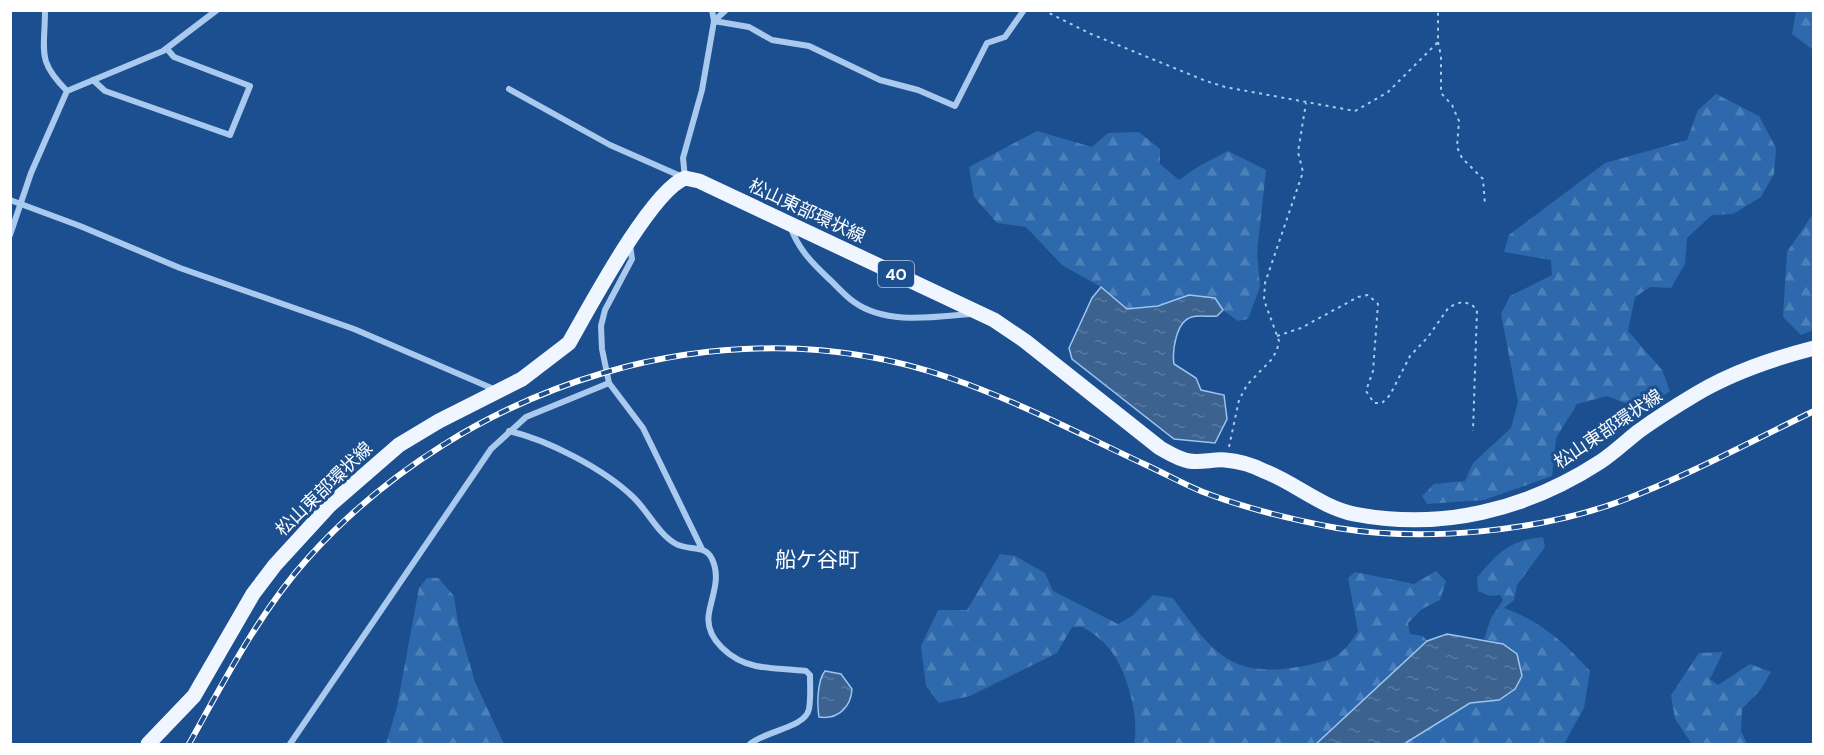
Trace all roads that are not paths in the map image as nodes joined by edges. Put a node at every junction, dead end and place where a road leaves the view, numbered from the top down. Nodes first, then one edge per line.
1 (45, 10) edge
2 (217, 10) edge
3 (711, 10) edge
4 (726, 10) edge
5 (1024, 10) edge
6 (714, 21) junction
7 (167, 49) junction
8 (93, 80) junction
9 (510, 89) dead end
10 (67, 91) junction
11 (685, 178) junction
12 (10, 200) edge
13 (21, 203) junction
14 (790, 225) junction
15 (10, 235) edge
16 (629, 241) junction
17 (980, 313) junction
18 (1814, 348) edge
19 (609, 383) junction
20 (496, 391) junction
21 (509, 431) junction
22 (702, 549) junction
23 (148, 744) edge
24 (290, 744) edge
25 (750, 744) edge

1 - 10 street
2 - 7 street
3 - 6 street
4 - 6 street
5 - 6 street
6 - 11 street
7 - 8 street
7 - 8 street
8 - 10 street
9 - 11 street
10 - 13 street
11 - 14 main road, 松山東部環状線 / 40
11 - 16 main road, 松山東部環状線
12 - 13 street
13 - 15 street
13 - 20 street
14 - 17 main road, 松山東部環状線 / 40
14 - 17 street
16 - 19 street
16 - 20 main road, 松山東部環状線
17 - 18 main road, 松山東部環状線 / 40
19 - 21 street
19 - 22 street
20 - 23 main road, 松山東部環状線
21 - 22 street
21 - 24 street
22 - 25 street

